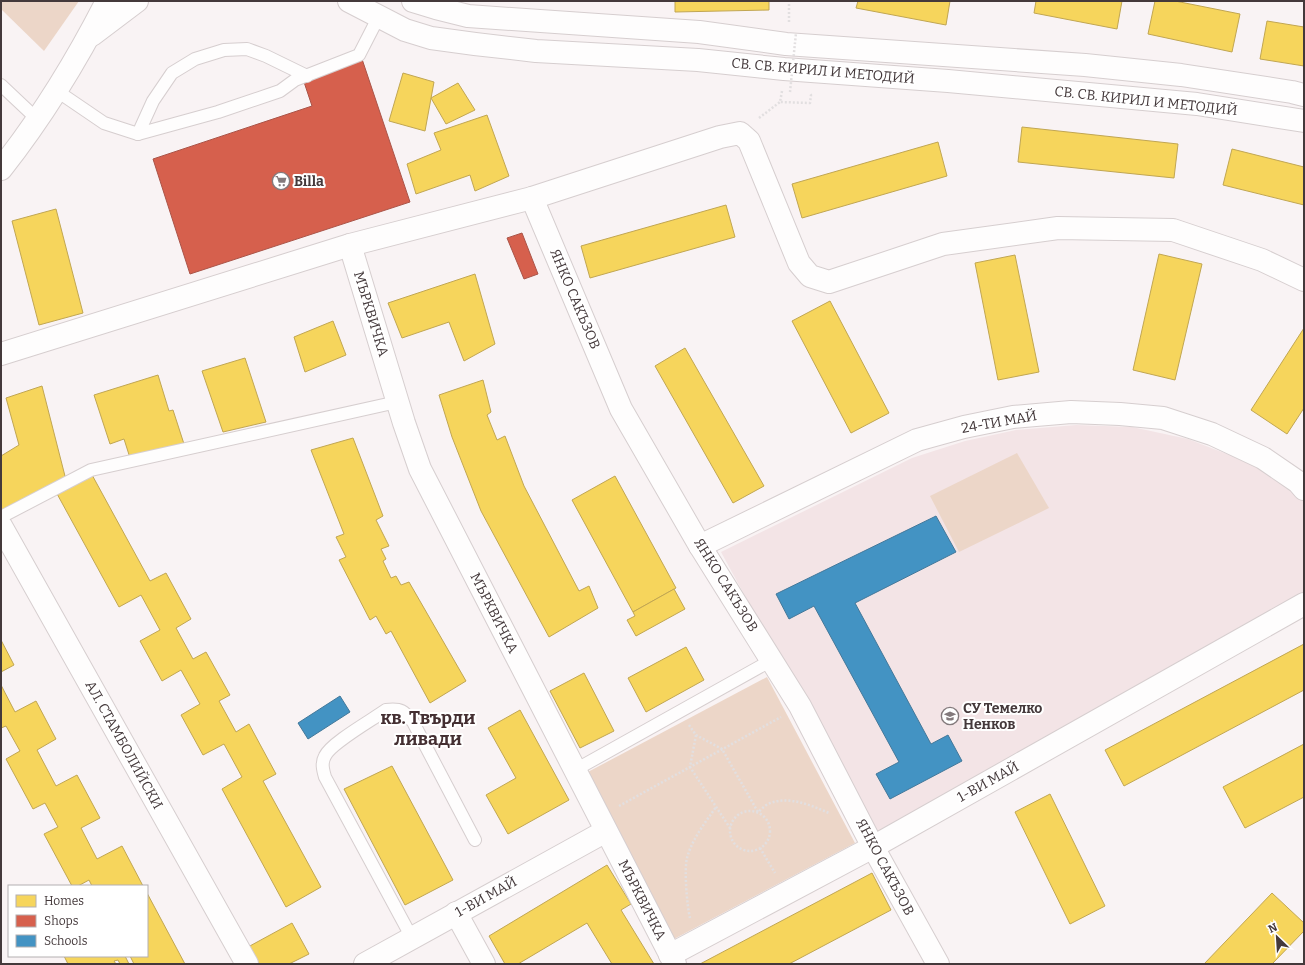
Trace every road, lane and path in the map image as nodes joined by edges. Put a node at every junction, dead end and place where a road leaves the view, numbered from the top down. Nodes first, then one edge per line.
1 (107, 1) edge
2 (137, 1) edge
3 (349, 1) edge
4 (413, 1) edge
5 (790, 1) edge
6 (379, 16) junction
7 (788, 27) dead end
8 (796, 33) dead end
9 (87, 40) junction
10 (307, 76) junction
11 (1, 85) edge
12 (57, 91) junction
13 (790, 92) dead end
14 (811, 95) dead end
15 (1304, 95) edge
16 (780, 102) dead end
17 (788, 102) dead end
18 (37, 119) junction
19 (1304, 121) edge
20 (740, 133) junction
21 (138, 134) junction
22 (1, 169) edge
23 (532, 198) junction
24 (350, 245) junction
25 (1304, 280) edge
26 (1, 354) edge
27 (397, 402) junction
28 (1304, 489) edge
29 (1, 517) edge
30 (1, 526) edge
31 (700, 546) junction
32 (1304, 604) edge
33 (772, 660) junction
34 (800, 706) junction
35 (679, 712) junction
36 (696, 736) junction
37 (722, 749) junction
38 (690, 767) junction
39 (575, 770) junction
40 (716, 807) junction
41 (758, 812) junction
42 (603, 824) junction
43 (862, 826) junction
44 (730, 828) junction
45 (475, 840) dead end
46 (873, 847) junction
47 (760, 848) junction
48 (787, 893) junction
49 (456, 914) junction
50 (412, 938) junction
51 (696, 942) junction
52 (673, 960) edge
53 (247, 964) edge
54 (365, 964) edge
55 (484, 964) edge
56 (938, 964) edge

1 - 9 street
2 - 9 street
3 - 6 street, СВ. СВ. КИРИЛ И МЕТОДИЙ
4 - 15 street, СВ. СВ. КИРИЛ И МЕТОДИЙ
5 - 7 path
6 - 10 lane
6 - 19 street, СВ. СВ. КИРИЛ И МЕТОДИЙ
8 - 13 path, bridge
9 - 12 street
10 - 21 lane
10 - 21 lane
11 - 18 lane
12 - 18 street
12 - 21 lane
14 - 17 path
16 - 20 path
18 - 22 street
20 - 23 street
20 - 25 street
23 - 24 street
23 - 31 street, ЯНКО САКЪЗОВ
24 - 26 street
24 - 27 street, МЪРКВИЧКА
27 - 29 lane
27 - 39 street, МЪРКВИЧКА
28 - 31 street, 24-ТИ МАЙ
30 - 53 street, АЛ. СТАМБОЛИЙСКИ
31 - 33 street, ЯНКО САКЪЗОВ
32 - 46 street, 1-ВИ МАЙ
33 - 34 street, ЯНКО САКЪЗОВ
33 - 35 lane
34 - 37 path
34 - 43 street, ЯНКО САКЪЗОВ
35 - 36 path
35 - 39 lane
36 - 37 path
36 - 38 path
37 - 38 path
37 - 41 path
38 - 40 path
38 - 42 path
39 - 42 street, МЪРКВИЧКА
40 - 44 path
40 - 51 path
41 - 43 path
41 - 44 path
41 - 47 path
42 - 49 street, 1-ВИ МАЙ
42 - 52 street, МЪРКВИЧКА
43 - 46 street, ЯНКО САКЪЗОВ
44 - 47 path
45 - 50 lane
46 - 48 street, 1-ВИ МАЙ
46 - 56 street, ЯНКО САКЪЗОВ
47 - 48 path
48 - 51 street, 1-ВИ МАЙ
49 - 50 street, 1-ВИ МАЙ
49 - 55 street
50 - 54 street, 1-ВИ МАЙ
51 - 52 street, 1-ВИ МАЙ

